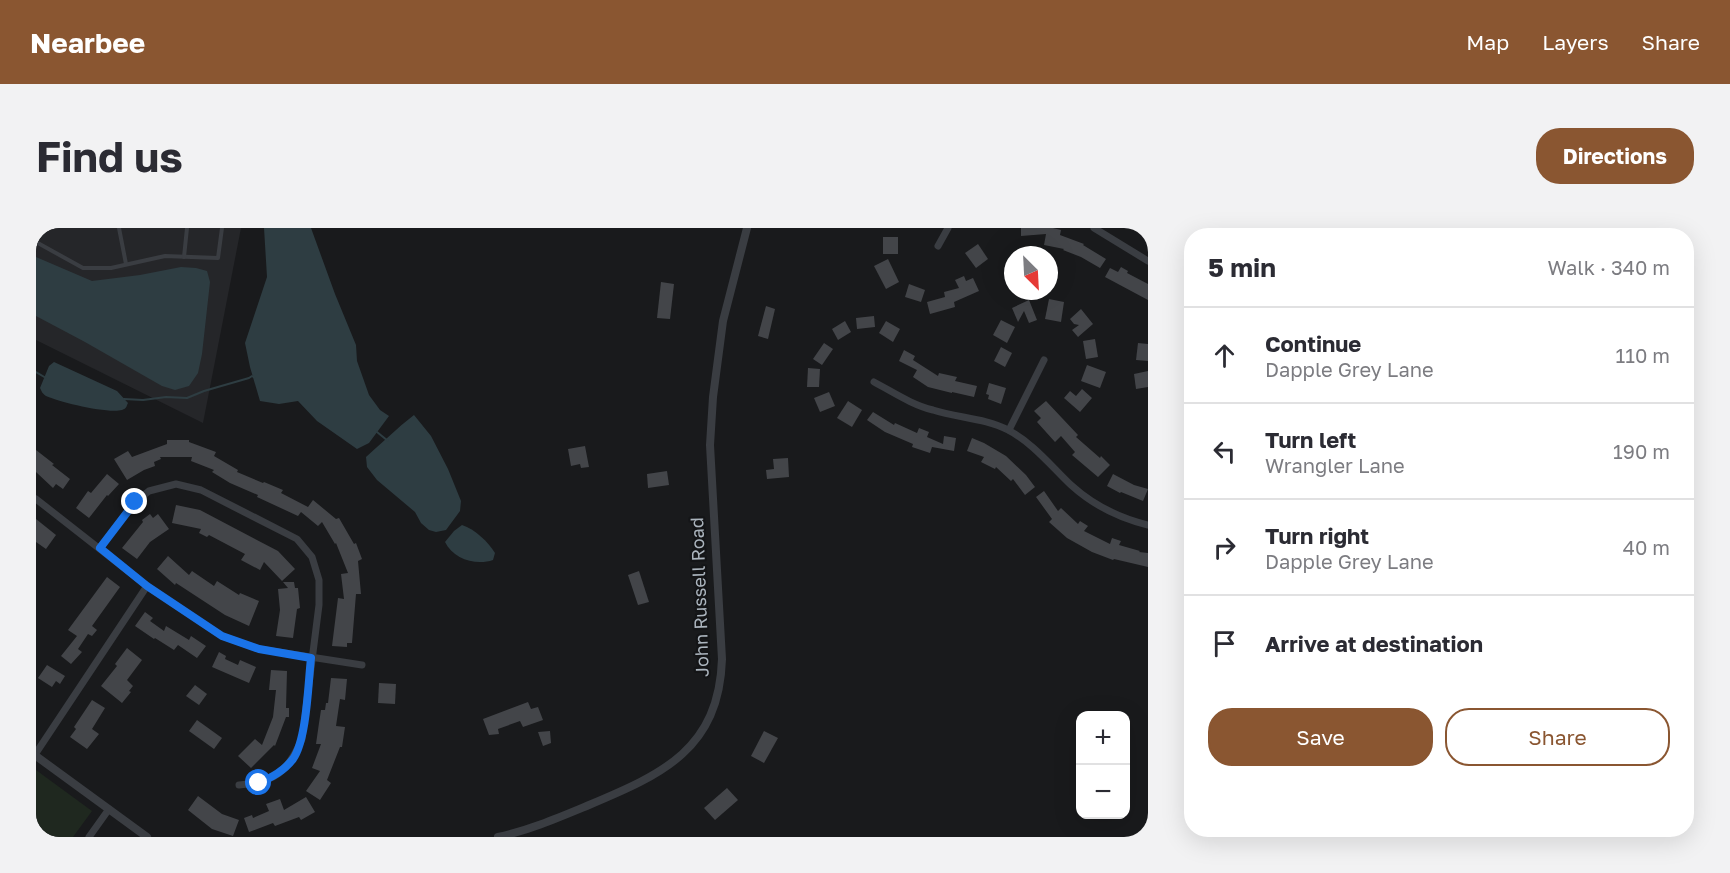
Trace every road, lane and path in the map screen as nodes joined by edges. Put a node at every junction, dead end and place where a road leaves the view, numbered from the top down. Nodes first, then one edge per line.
1 (126, 228) edge
2 (187, 228) edge
3 (222, 228) edge
4 (747, 228) edge
5 (948, 228) edge
6 (1094, 228) edge
7 (119, 229) edge
8 (36, 242) edge
9 (938, 246) dead end
10 (184, 257) junction
11 (1148, 261) edge
12 (126, 264) junction
13 (1044, 360) dead end
14 (874, 382) dead end
15 (1009, 430) junction
16 (36, 500) edge
17 (1148, 525) edge
18 (100, 548) junction
19 (147, 586) junction
20 (311, 658) junction
21 (362, 665) dead end
22 (36, 754) edge
23 (239, 785) dead end
24 (109, 809) junction
25 (89, 837) edge
26 (147, 837) edge
27 (498, 837) edge

1 - 7 lane
2 - 10 lane
3 - 10 lane
4 - 27 street, John Russell Road
5 - 9 street
6 - 11 street
7 - 12 lane
8 - 12 lane
10 - 12 lane
13 - 15 street
14 - 15 street
15 - 17 street
16 - 18 street
18 - 19 street
18 - 20 street
19 - 20 street
19 - 22 street
20 - 21 street
20 - 23 street
22 - 24 street
24 - 25 street
24 - 26 street

